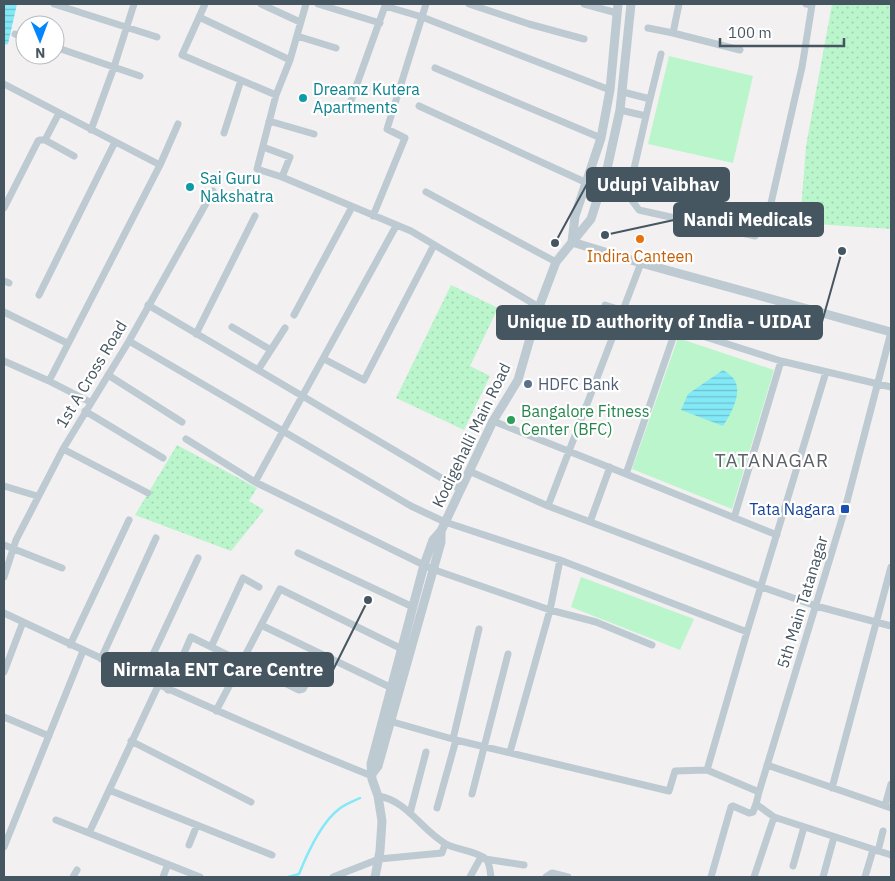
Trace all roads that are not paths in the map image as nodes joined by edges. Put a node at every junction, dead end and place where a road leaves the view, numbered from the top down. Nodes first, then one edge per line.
1 (54, 4) edge
2 (134, 4) edge
3 (204, 4) edge
4 (261, 4) edge
5 (306, 4) edge
6 (318, 4) edge
7 (426, 4) edge
8 (470, 4) edge
9 (584, 4) edge
10 (631, 4) edge
11 (679, 4) edge
12 (806, 4) edge
13 (618, 8) edge
14 (199, 17) junction
15 (422, 17) junction
16 (300, 22) junction
17 (380, 22) junction
18 (126, 28) junction
19 (648, 28) dead end
20 (673, 33) junction
21 (297, 36) junction
22 (157, 37) dead end
23 (584, 39) dead end
24 (336, 48) dead end
25 (65, 50) edge
26 (740, 50) dead end
27 (661, 54) dead end
28 (290, 60) junction
29 (114, 67) junction
30 (435, 68) dead end
31 (140, 76) dead end
32 (241, 80) junction
33 (4, 84) edge
34 (610, 90) junction
35 (623, 92) junction
36 (276, 94) junction
37 (650, 99) junction
38 (419, 106) dead end
39 (348, 109) dead end
40 (620, 110) junction
41 (59, 113) junction
42 (646, 116) junction
43 (269, 121) junction
44 (178, 124) dead end
45 (91, 130) junction
46 (224, 133) dead end
47 (314, 134) dead end
48 (602, 138) junction
49 (45, 140) junction
50 (115, 142) junction
51 (263, 147) junction
52 (74, 156) dead end
53 (160, 165) junction
54 (282, 177) junction
55 (587, 183) junction
56 (213, 191) dead end
57 (426, 192) dead end
58 (352, 207) junction
59 (4, 208) edge
60 (255, 216) dead end
61 (373, 216) junction
62 (396, 226) junction
63 (572, 242) junction
64 (434, 245) junction
65 (556, 262) junction
66 (641, 263) junction
67 (39, 295) dead end
68 (148, 305) junction
69 (605, 305) dead end
70 (539, 307) junction
71 (623, 310) junction
72 (4, 312) edge
73 (294, 315) dead end
74 (232, 327) dead end
75 (285, 328) dead end
76 (676, 329) junction
77 (891, 332) edge
78 (196, 334) junction
79 (128, 341) junction
80 (67, 343) junction
81 (270, 350) junction
82 (324, 359) junction
83 (781, 360) junction
84 (4, 362) edge
85 (258, 370) junction
86 (826, 372) junction
87 (108, 375) junction
88 (49, 380) junction
89 (878, 384) junction
90 (891, 388) edge
91 (304, 396) junction
92 (90, 402) junction
93 (85, 411) junction
94 (494, 421) junction
95 (182, 422) dead end
96 (284, 430) junction
97 (186, 439) dead end
98 (63, 449) junction
99 (569, 451) junction
100 (163, 458) dead end
101 (610, 467) junction
102 (469, 471) junction
103 (626, 474) junction
104 (255, 482) junction
105 (4, 486) edge
106 (460, 488) junction
107 (148, 493) dead end
108 (37, 496) junction
109 (548, 506) junction
110 (734, 518) junction
111 (129, 520) dead end
112 (445, 522) junction
113 (590, 522) junction
114 (777, 535) junction
115 (156, 538) dead end
116 (4, 545) edge
117 (14, 548) junction
118 (298, 553) dead end
119 (198, 558) dead end
120 (560, 560) junction
121 (428, 567) junction
122 (62, 568) dead end
123 (891, 568) edge
124 (4, 578) edge
125 (259, 587) dead end
126 (762, 587) junction
127 (816, 606) junction
128 (413, 607) junction
129 (550, 610) junction
130 (4, 613) edge
131 (23, 622) junction
132 (875, 622) junction
133 (261, 625) junction
134 (891, 626) edge
135 (479, 629) dead end
136 (747, 632) junction
137 (70, 645) junction
138 (652, 645) dead end
139 (211, 647) junction
140 (402, 649) junction
141 (84, 651) junction
142 (508, 654) dead end
143 (322, 655) junction
144 (101, 659) junction
145 (242, 662) junction
146 (4, 672) edge
147 (142, 678) junction
148 (158, 686) junction
149 (168, 690) junction
150 (395, 690) junction
151 (216, 711) junction
152 (4, 717) edge
153 (387, 720) junction
154 (49, 736) junction
155 (455, 740) junction
156 (132, 741) junction
157 (485, 746) junction
158 (426, 752) dead end
159 (510, 752) junction
160 (767, 765) junction
161 (707, 770) junction
162 (372, 775) junction
163 (891, 784) edge
164 (832, 788) junction
165 (109, 790) junction
166 (759, 792) junction
167 (472, 794) dead end
168 (378, 796) junction
169 (251, 802) dead end
170 (756, 804) junction
171 (888, 807) edge
172 (437, 808) dead end
173 (410, 813) junction
174 (774, 817) junction
175 (56, 820) dead end
176 (197, 825) junction
177 (804, 827) junction
178 (883, 831) dead end
179 (89, 833) junction
180 (834, 837) junction
181 (445, 844) junction
182 (189, 845) dead end
183 (4, 847) edge
184 (875, 850) junction
185 (272, 855) dead end
186 (891, 855) edge
187 (483, 858) junction
188 (379, 859) junction
189 (168, 864) junction
190 (524, 865) dead end
191 (793, 866) dead end
192 (77, 870) dead end
193 (73, 877) edge
194 (163, 877) edge
195 (200, 877) edge
196 (333, 877) edge
197 (374, 877) edge
198 (470, 877) edge
199 (491, 877) edge
200 (546, 877) edge
201 (568, 877) edge
202 (711, 877) edge
203 (754, 877) edge
204 (823, 877) edge
205 (865, 877) edge

1 - 18 street
2 - 18 street
3 - 14 street
4 - 16 street
5 - 16 street
6 - 17 street
7 - 15 street
8 - 23 street
9 - 13 street
10 - 35 street, Kodigehalli Main Road
11 - 20 street
12 - 42 street
13 - 34 street
14 - 28 street
14 - 32 street
15 - 17 street
15 - 34 street
15 - 61 street
16 - 21 street
17 - 39 street
18 - 22 street
18 - 29 street
19 - 20 street
20 - 26 street
21 - 24 street
21 - 28 street
25 - 29 street
27 - 37 street
28 - 36 street
29 - 31 street
29 - 45 street
30 - 48 street
32 - 36 street
32 - 46 street
33 - 41 street
34 - 48 street
35 - 37 street
35 - 40 street, Kodigehalli Main Road
36 - 43 street
37 - 42 street
38 - 55 street
40 - 42 street
40 - 63 street, Kodigehalli Main Road
41 - 45 street
41 - 49 street
43 - 47 street
43 - 51 street
44 - 53 street
45 - 50 street
48 - 55 street
49 - 52 street
49 - 59 street
50 - 53 street
50 - 67 street
51 - 54 street
51 - 54 street
53 - 80 street
54 - 58 street
55 - 63 street
56 - 68 street, 1st A Cross Road
57 - 65 street
58 - 61 street
58 - 73 street
60 - 78 street
61 - 62 street
62 - 64 street
62 - 82 street
63 - 65 street, Kodigehalli Main Road
63 - 66 street
64 - 70 street
64 - 82 street
65 - 70 street, Kodigehalli Main Road
66 - 71 street
66 - 77 street
68 - 78 street
68 - 79 street, 1st A Cross Road
69 - 71 street
70 - 94 street, Kodigehalli Main Road
71 - 76 street
71 - 99 street
72 - 80 street
74 - 81 street
75 - 81 street
76 - 83 street
76 - 103 street
77 - 89 street, 5th Main Tatanagar
78 - 85 street
79 - 87 street, 1st A Cross Road
79 - 96 street
80 - 88 street
81 - 85 street
82 - 91 street
83 - 86 street
83 - 110 street
84 - 88 street
85 - 91 street
86 - 89 street
86 - 114 street
87 - 92 street, 1st A Cross Road
87 - 95 street
88 - 92 street
89 - 90 street
89 - 127 street, 5th Main Tatanagar
91 - 96 street
91 - 106 street
92 - 93 street, 1st A Cross Road
93 - 98 street, 1st A Cross Road
93 - 100 street
94 - 99 street
94 - 102 street, Kodigehalli Main Road
96 - 104 street
96 - 112 street
97 - 104 street
98 - 107 street
98 - 108 street, 1st A Cross Road
99 - 101 street
99 - 109 street
101 - 103 street
101 - 113 street
102 - 106 street, Kodigehalli Main Road
102 - 109 street
103 - 110 street
104 - 121 street
105 - 108 street
106 - 112 street, Kodigehalli Main Road
108 - 117 street, 1st A Cross Road
109 - 113 street
110 - 114 street
111 - 137 street
112 - 120 street
112 - 121 street, Kodigehalli Main Road
113 - 126 street
114 - 126 street
115 - 144 street
116 - 117 street
117 - 122 street
117 - 124 street, 1st A Cross Road
118 - 128 street
119 - 147 street
120 - 129 street
120 - 136 street
121 - 128 street, Kodigehalli Main Road
121 - 129 street
121 - 150 street, Kodigehalli Main Road
123 - 132 street
125 - 139 street
126 - 127 street
126 - 136 street
127 - 132 street
127 - 160 street, 5th Main Tatanagar
128 - 140 street, Kodigehalli Main Road
129 - 138 street
129 - 159 street
130 - 131 street
131 - 137 street
131 - 146 street
132 - 134 street
132 - 164 street
133 - 140 street
133 - 143 street
133 - 145 street
135 - 155 street
136 - 161 street
137 - 141 street
139 - 145 street
139 - 149 street
140 - 150 street, Kodigehalli Main Road
141 - 144 street
141 - 154 street
142 - 157 street
143 - 145 street
143 - 150 street
144 - 147 street
145 - 151 street
147 - 148 street
148 - 149 street
148 - 156 street
149 - 151 street
150 - 153 street, Kodigehalli Main Road
151 - 162 street
152 - 154 street
153 - 155 street
153 - 162 street, Kodigehalli Main Road
154 - 183 street
155 - 157 street
155 - 172 street
156 - 165 street
156 - 169 street
157 - 159 street
157 - 167 street
158 - 173 street
159 - 161 street
160 - 164 street
160 - 166 street, 5th Main Tatanagar
161 - 166 street
162 - 168 street, Kodigehalli Main Road
163 - 171 street
164 - 171 street
165 - 176 street
165 - 179 street
166 - 170 street, 5th Main Tatanagar
168 - 173 street
168 - 188 street, Kodigehalli Main Road
170 - 174 street
170 - 202 street
173 - 181 street
174 - 177 street
174 - 203 street
175 - 179 street
176 - 182 street
176 - 185 street
177 - 180 street
177 - 191 street
178 - 184 street
179 - 189 street
180 - 184 street
180 - 204 street
181 - 187 street
181 - 188 street
184 - 186 street
184 - 205 street
187 - 190 street
187 - 198 street
187 - 199 street
188 - 196 street
188 - 197 street, Kodigehalli Main Road
189 - 194 street
189 - 195 street
192 - 193 street
200 - 201 street

